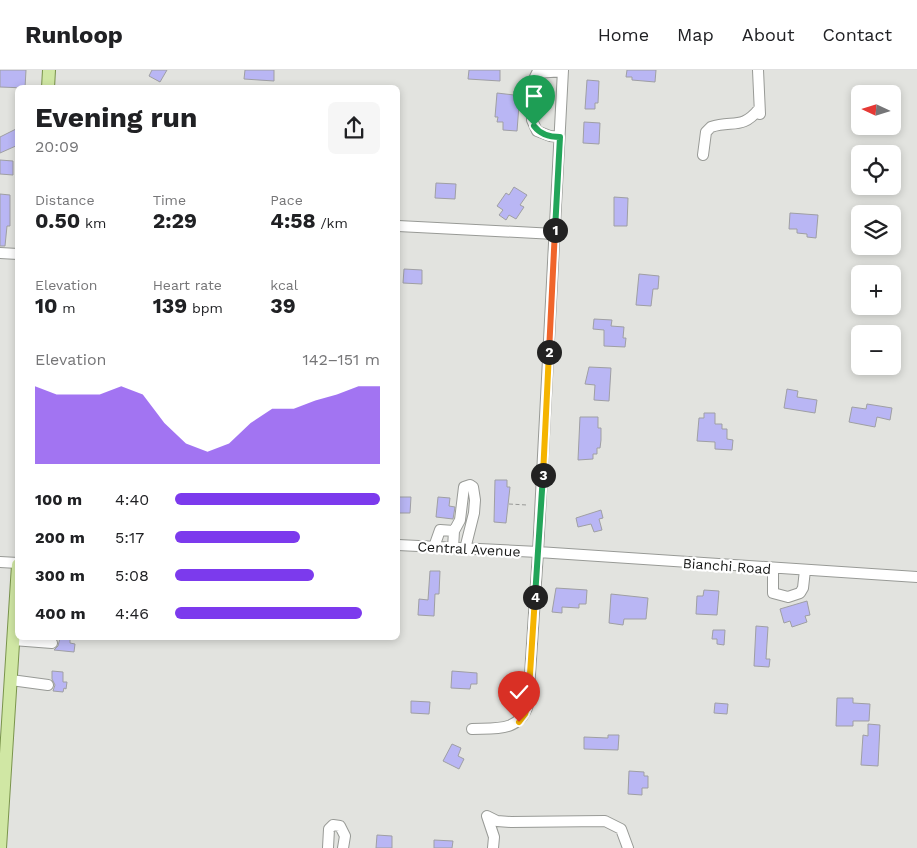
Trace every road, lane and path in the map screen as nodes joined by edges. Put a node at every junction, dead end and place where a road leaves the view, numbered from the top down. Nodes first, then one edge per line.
1 (49, 70) edge
2 (758, 70) edge
3 (563, 71) edge
4 (48, 85) edge
5 (560, 137) junction
6 (703, 155) dead end
7 (400, 226) edge
8 (400, 232) edge
9 (555, 237) junction
10 (0, 253) edge
11 (15, 254) edge
12 (509, 504) dead end
13 (527, 505) dead end
14 (454, 532) junction
15 (400, 544) edge
16 (434, 547) junction
17 (453, 548) junction
18 (465, 549) junction
19 (538, 552) junction
20 (0, 562) edge
21 (15, 564) edge
22 (773, 568) junction
23 (805, 570) junction
24 (917, 577) edge
25 (15, 610) edge
26 (13, 640) junction
27 (52, 643) dead end
28 (11, 680) junction
29 (48, 685) dead end
30 (472, 729) dead end
31 (3, 762) edge
32 (0, 848) edge
33 (328, 848) edge
34 (343, 848) edge
35 (493, 848) edge
36 (628, 848) edge

1 - 4 main road
2 - 6 street
3 - 5 street, Central Avenue
3 - 5 street
5 - 9 street, Central Avenue
7 - 9 street
8 - 9 street
9 - 19 street, Central Avenue
10 - 11 street
12 - 13 path
14 - 16 street
14 - 17 street
14 - 18 street
15 - 16 street, Central Avenue
16 - 17 street, Central Avenue
17 - 18 street, Central Avenue
18 - 19 street, Central Avenue
19 - 22 street, Bianchi Road
19 - 30 street
20 - 21 street
22 - 23 street, Bianchi Road
22 - 23 street
23 - 24 street, Bianchi Road
25 - 26 main road
26 - 27 street
26 - 28 main road
28 - 29 street
28 - 31 main road
31 - 32 main road
33 - 34 street
35 - 36 street

